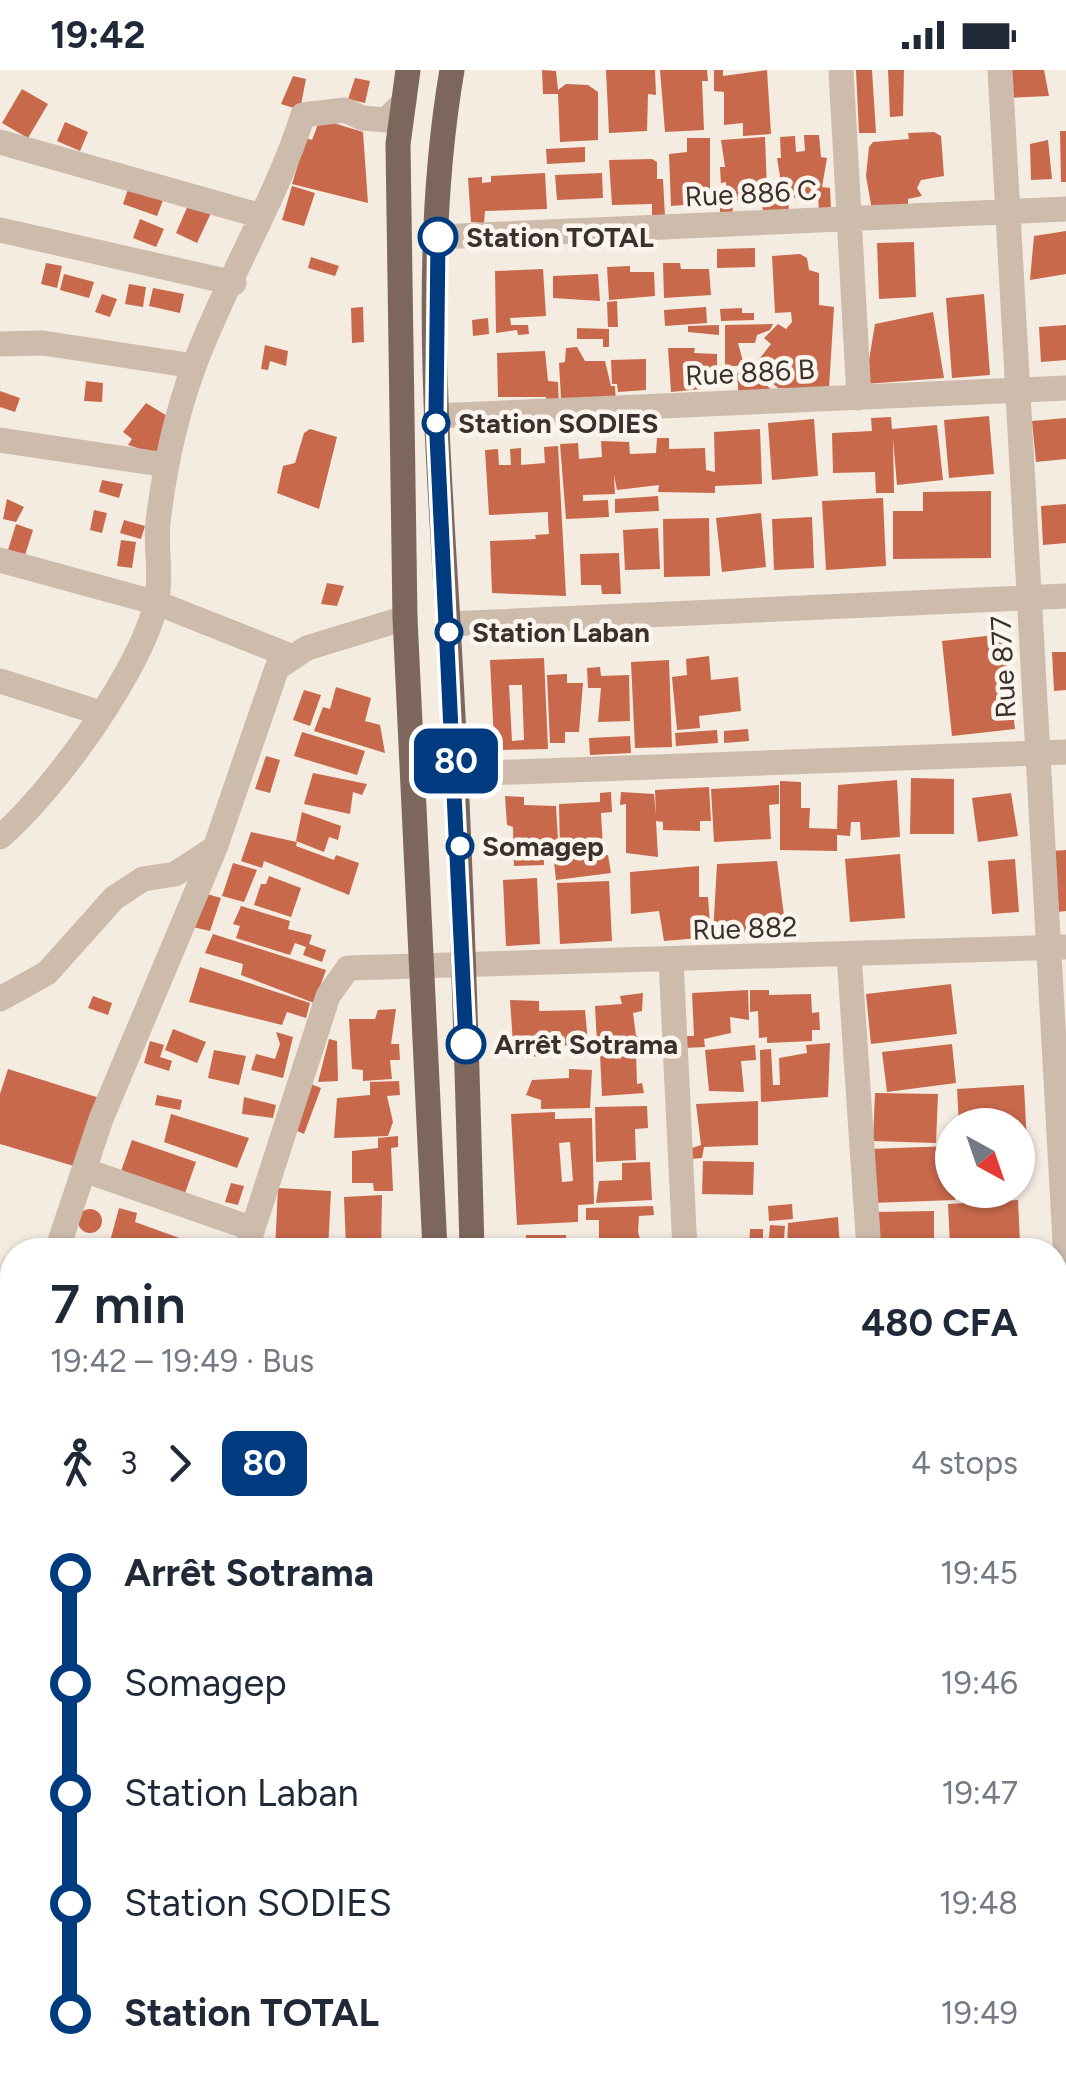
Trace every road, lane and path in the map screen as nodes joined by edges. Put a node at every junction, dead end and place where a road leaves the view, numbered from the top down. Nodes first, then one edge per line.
1 (408, 70) edge
2 (452, 70) edge
3 (842, 70) edge
4 (1000, 70) edge
5 (404, 102) junction
6 (0, 142) edge
7 (1066, 209) edge
8 (1008, 212) junction
9 (261, 216) junction
10 (846, 218) junction
11 (0, 230) edge
12 (438, 237) junction
13 (234, 282) junction
14 (0, 344) edge
15 (194, 366) junction
16 (1066, 388) edge
17 (1018, 390) junction
18 (859, 398) junction
19 (436, 416) junction
20 (0, 440) edge
21 (168, 465) junction
22 (0, 560) edge
23 (1066, 596) edge
24 (1029, 598) junction
25 (156, 603) junction
26 (405, 618) junction
27 (448, 624) junction
28 (293, 658) junction
29 (0, 681) edge
30 (100, 714) junction
31 (1066, 752) edge
32 (1038, 753) junction
33 (457, 774) junction
34 (2, 833) edge
35 (215, 848) junction
36 (1057, 948) edge
37 (850, 954) junction
38 (671, 960) junction
39 (464, 967) junction
40 (425, 968) junction
41 (0, 999) edge
42 (84, 1170) junction
43 (61, 1238) edge
44 (245, 1238) edge
45 (251, 1238) edge
46 (435, 1238) edge
47 (472, 1238) edge
48 (684, 1238) edge
49 (868, 1238) edge
50 (1065, 1238) edge

1 - 5 main road
2 - 12 main road
3 - 10 street
4 - 8 street, Rue 877
5 - 9 street
5 - 26 main road
6 - 9 street
7 - 8 street, Rue 886 C
8 - 10 street, Rue 886 C
8 - 17 street, Rue 877
9 - 13 street
10 - 12 street, Rue 886 C
10 - 18 street
11 - 13 street
12 - 19 main road
13 - 15 street
14 - 15 street
15 - 21 street
16 - 17 street, Rue 886 B
17 - 18 street, Rue 886 B
17 - 24 street, Rue 877
18 - 19 street, Rue 886 B
19 - 27 main road
20 - 21 street
21 - 25 street
22 - 25 street
23 - 24 street
24 - 27 street
24 - 32 street, Rue 877
25 - 28 street
25 - 30 street
26 - 28 street
26 - 40 main road
27 - 33 main road
28 - 35 street
29 - 30 street
30 - 34 street
31 - 32 street
32 - 33 street
32 - 36 street, Rue 877
33 - 39 main road
35 - 41 street
35 - 42 street
36 - 37 street, Rue 882
36 - 50 street, Rue 877
37 - 38 street, Rue 882
37 - 49 street
38 - 39 street, Rue 882
38 - 48 street
39 - 40 street, Rue 882
39 - 47 main road
40 - 45 street, Rue 882
40 - 46 main road
42 - 43 street
42 - 44 street

